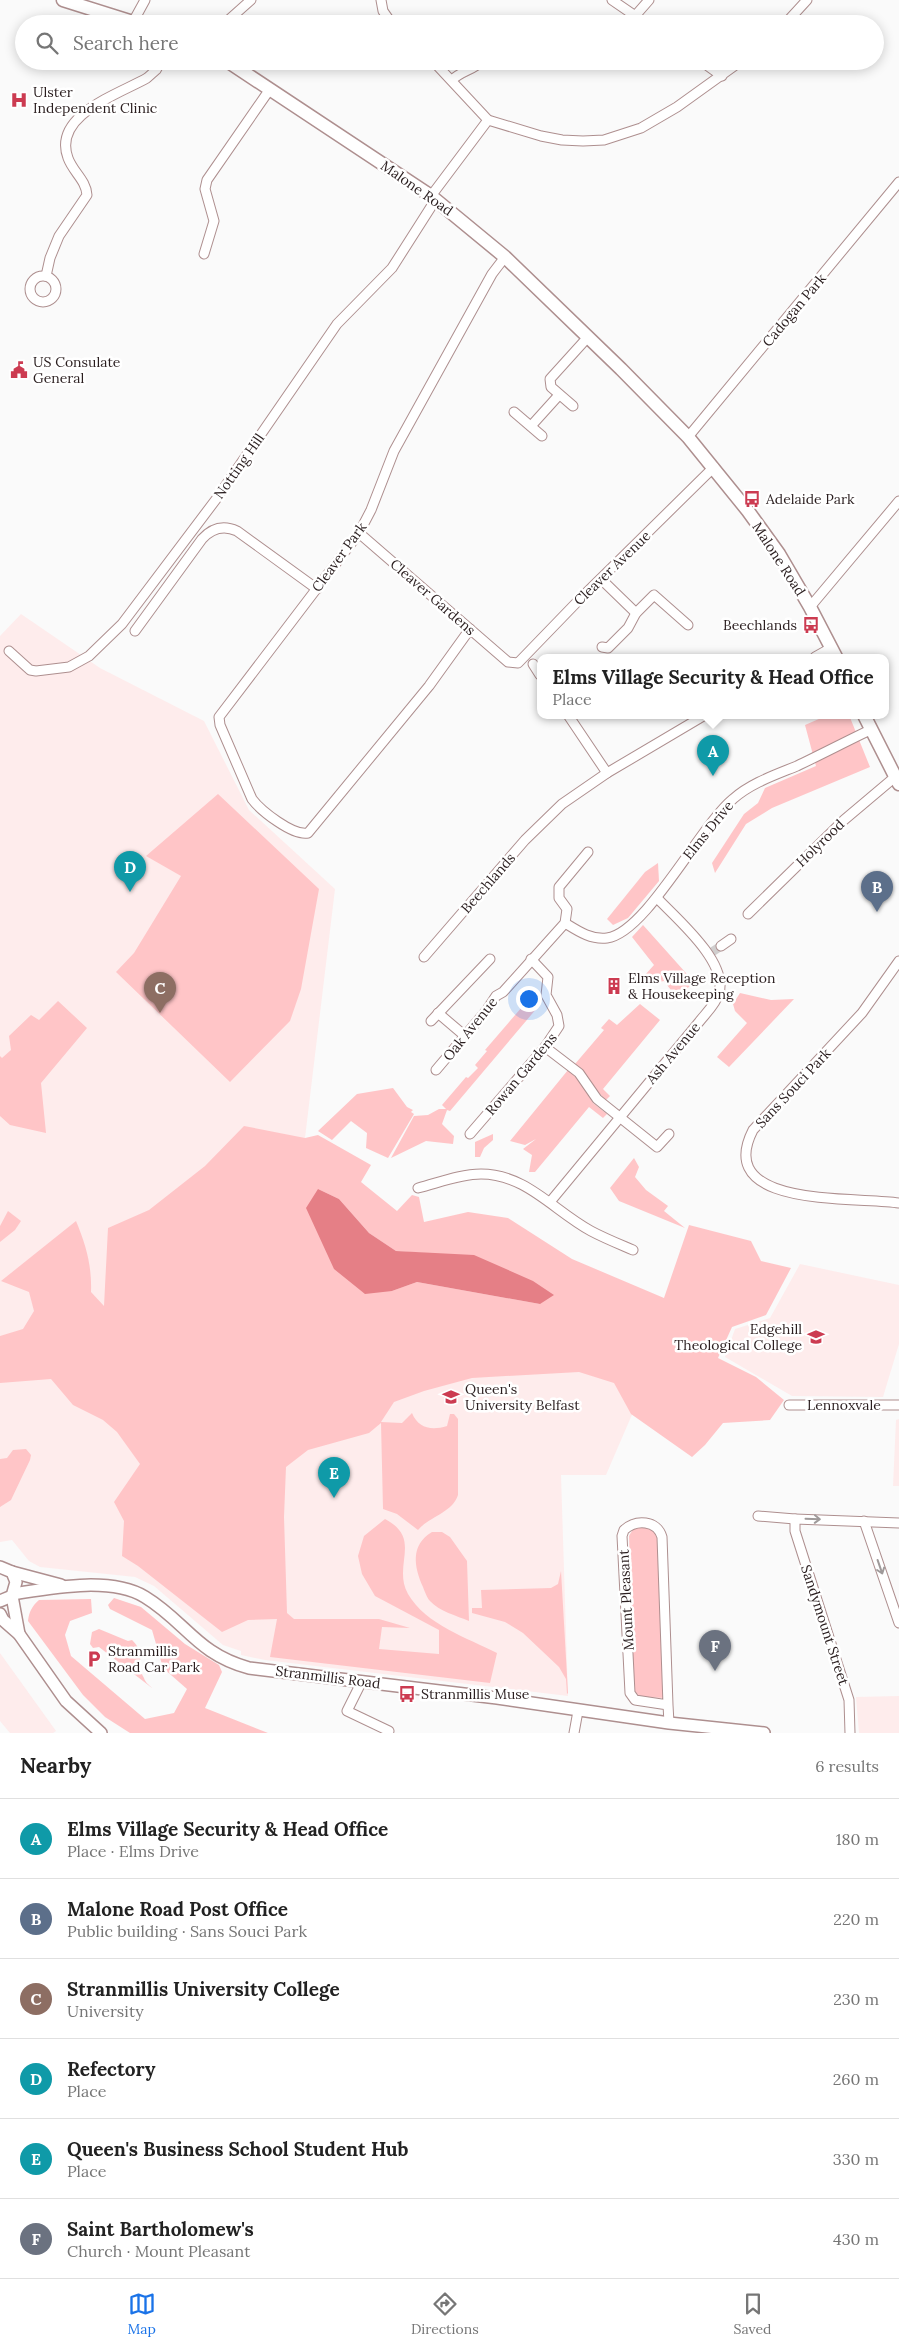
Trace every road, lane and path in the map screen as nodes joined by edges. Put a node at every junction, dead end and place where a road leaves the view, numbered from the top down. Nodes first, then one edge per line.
1 (63, 0) edge
2 (145, 0) edge
3 (251, 0) edge
4 (380, 0) edge
5 (612, 0) edge
6 (649, 0) edge
7 (807, 0) edge
8 (111, 15) edge
9 (139, 15) edge
10 (234, 15) edge
11 (386, 15) edge
12 (634, 15) edge
13 (636, 15) edge
14 (793, 15) edge
15 (156, 70) edge
16 (241, 70) edge
17 (442, 70) edge
18 (464, 70) edge
19 (714, 70) edge
20 (730, 70) edge
21 (722, 76) junction
22 (452, 80) junction
23 (270, 89) junction
24 (488, 120) junction
25 (899, 182) edge
26 (434, 198) junction
27 (204, 254) dead end
28 (505, 257) junction
29 (46, 276) dead end
30 (588, 337) junction
31 (559, 395) junction
32 (573, 406) dead end
33 (514, 412) dead end
34 (531, 426) junction
35 (542, 436) dead end
36 (688, 437) junction
37 (714, 467) junction
38 (899, 501) edge
39 (359, 533) junction
40 (600, 579) junction
41 (317, 589) junction
42 (810, 607) junction
43 (636, 613) junction
44 (688, 625) dead end
45 (470, 629) junction
46 (135, 631) dead end
47 (602, 647) dead end
48 (9, 650) dead end
49 (833, 653) edge
50 (508, 662) joint
51 (533, 664) dead end
52 (537, 670) edge
53 (571, 719) edge
54 (698, 719) edge
55 (866, 719) edge
56 (872, 729) junction
57 (607, 773) junction
58 (897, 780) edge
59 (588, 852) dead end
60 (656, 898) junction
61 (748, 914) dead end
62 (565, 924) junction
63 (731, 939) dead end
64 (721, 946) tunnel mouth
65 (424, 957) dead end
66 (490, 959) dead end
67 (531, 959) junction
68 (899, 960) edge
69 (438, 1013) junction
70 (431, 1021) dead end
71 (465, 1036) junction
72 (545, 1047) junction
73 (436, 1070) dead end
74 (620, 1118) junction
75 (470, 1134) dead end
76 (669, 1134) dead end
77 (418, 1188) dead end
78 (550, 1202) junction
79 (899, 1203) edge
80 (633, 1250) dead end
81 (789, 1405) dead end
82 (899, 1405) edge
83 (758, 1516) dead end
84 (795, 1519) junction
85 (864, 1521) junction
86 (899, 1523) edge
87 (0, 1567) edge
88 (12, 1572) junction
89 (63, 1586) junction
90 (12, 1595) junction
91 (0, 1601) edge
92 (0, 1614) edge
93 (899, 1624) edge
94 (19, 1634) junction
95 (362, 1681) junction
96 (668, 1705) junction
97 (578, 1711) junction
98 (667, 1728) edge
99 (389, 1731) dead end
100 (101, 1733) edge
101 (574, 1733) edge
102 (764, 1733) edge
103 (850, 1733) edge

1 - 8 main road
2 - 9 street
3 - 10 street
4 - 11 street
5 - 12 street
6 - 13 street
7 - 14 street
15 - 29 street
16 - 23 main road, Malone Road
17 - 22 street
18 - 22 street
19 - 21 street
20 - 21 street
21 - 24 street
22 - 24 street
23 - 26 main road, Malone Road
23 - 27 street
24 - 26 street, Notting Hill
25 - 36 street, Cadogan Park
26 - 28 main road, Malone Road
26 - 48 street, Notting Hill
28 - 30 main road, Malone Road
28 - 39 street, Cleaver Park
30 - 31 street
30 - 36 main road, Malone Road
31 - 32 street
31 - 34 street
33 - 34 street
34 - 35 street
36 - 37 main road, Malone Road
37 - 40 street, Cleaver Avenue
37 - 42 main road, Malone Road
38 - 42 street
39 - 41 street, Cleaver Park
39 - 45 street, Cleaver Gardens
40 - 43 street
40 - 50 street, Cleaver Avenue
41 - 45 street, Cleaver Park
41 - 46 street
42 - 49 main road, Malone Road
43 - 44 street
43 - 47 street
45 - 50 street, Cleaver Gardens
51 - 52 street
53 - 57 street
54 - 57 street, Beechlands
55 - 56 main road
56 - 58 main road
56 - 60 street, Elms Drive
57 - 65 street, Beechlands
58 - 61 street, Holyrood
59 - 62 street
60 - 62 street, Elms Drive
60 - 74 street, Ash Avenue
62 - 67 street, Oak Avenue
63 - 64 street
66 - 69 street
67 - 71 street, Oak Avenue
67 - 72 street, Rowan Gardens
68 - 79 street, Sans Souci Park
69 - 70 street
69 - 71 street
71 - 73 street, Oak Avenue
72 - 74 street
72 - 75 street, Rowan Gardens
74 - 76 street
74 - 78 street, Ash Avenue
77 - 78 street
78 - 80 street
81 - 82 street, Lennoxvale
83 - 84 street
84 -> 85 street
84 - 103 street, Sandymount Street
85 - 86 street
85 -> 93 street
87 - 88 street, Stranmillis Road
88 - 89 street, Stranmillis Road
88 - 90 street
89 - 90 street, Stranmillis Road
89 - 95 street, Stranmillis Road
90 - 91 street, Stranmillis Road
90 - 94 street
92 - 94 street
94 - 100 street
95 - 97 street, Stranmillis Road
95 - 99 street
96 - 96 street, Mount Pleasant
96 - 98 street, Mount Pleasant
97 - 98 street, Stranmillis Road
97 - 101 street
98 - 102 street, Stranmillis Road

